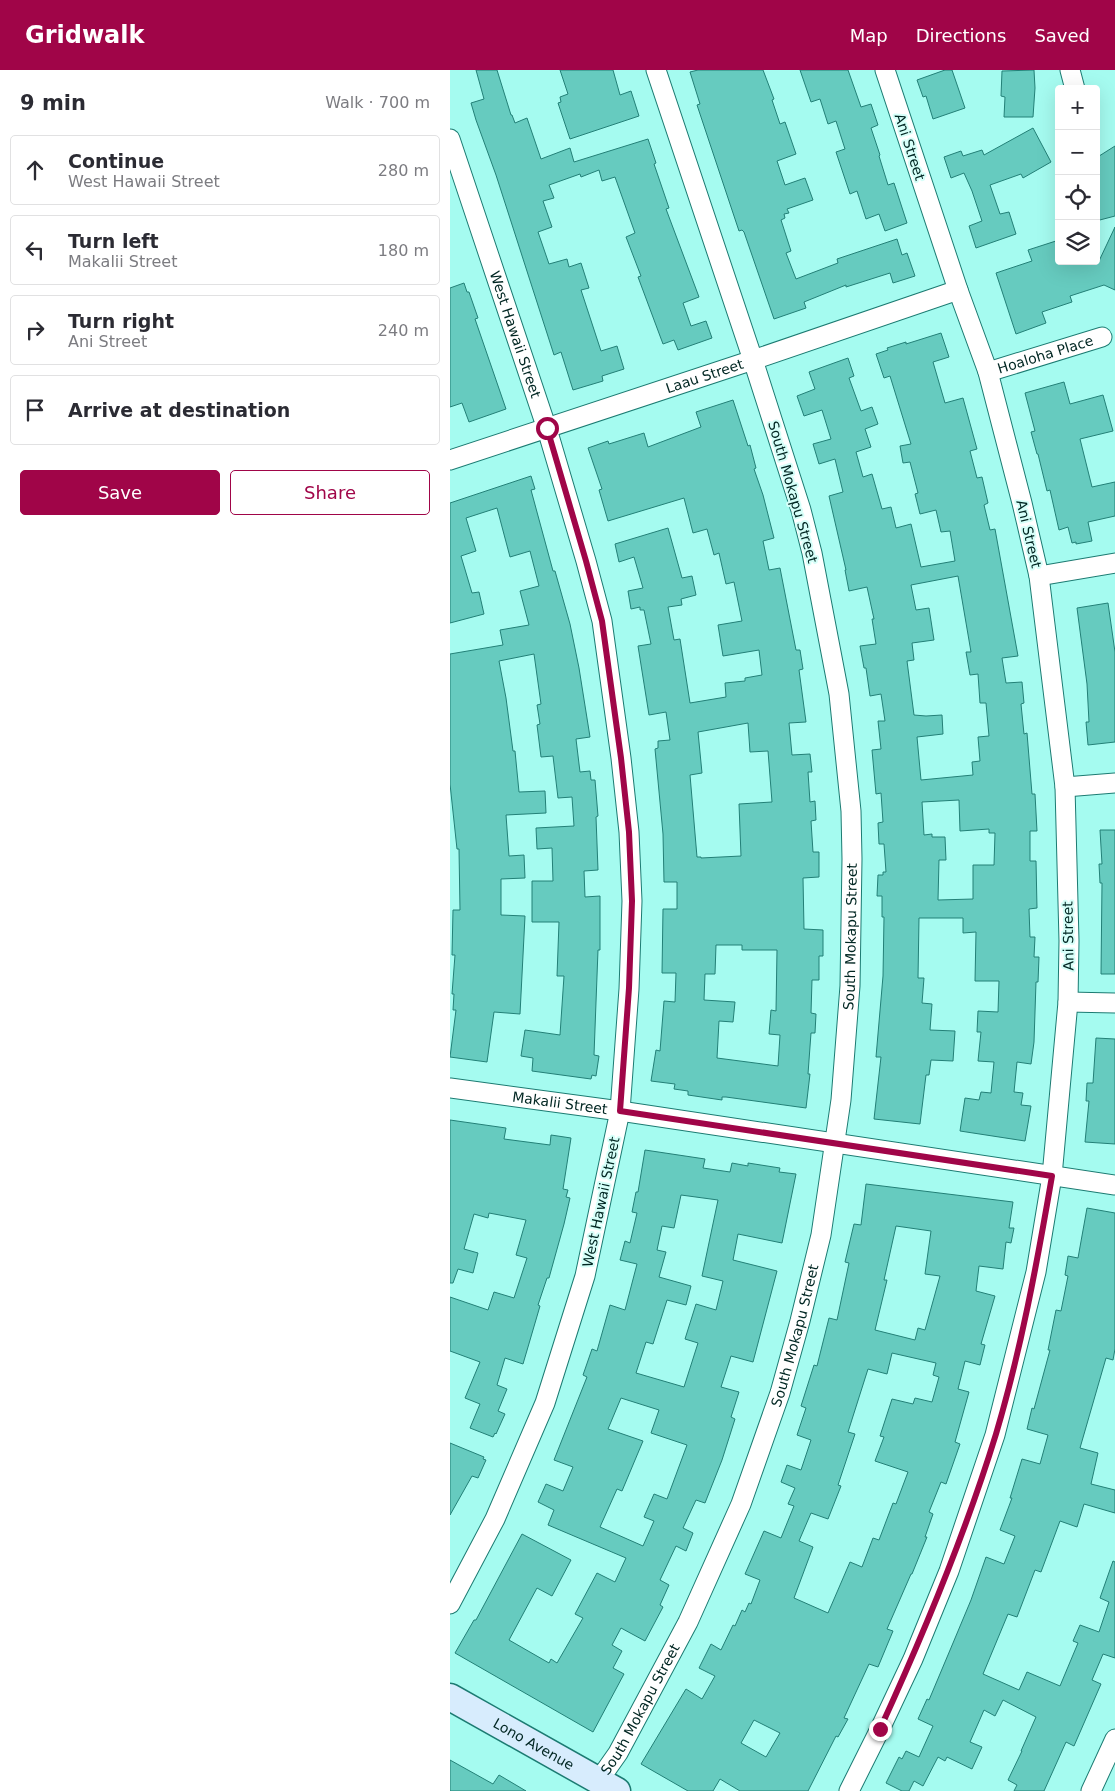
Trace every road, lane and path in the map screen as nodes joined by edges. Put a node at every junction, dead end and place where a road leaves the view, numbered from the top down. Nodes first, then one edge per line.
1 (656, 70) edge
2 (885, 70) edge
3 (1070, 70) edge
4 (1074, 85) edge
5 (450, 139) edge
6 (958, 290) junction
7 (1102, 337) dead end
8 (753, 360) junction
9 (988, 372) junction
10 (547, 428) junction
11 (450, 460) edge
12 (1115, 563) edge
13 (1039, 576) junction
14 (1115, 783) edge
15 (1065, 787) junction
16 (1068, 1002) junction
17 (1115, 1003) edge
18 (450, 1088) edge
19 (620, 1111) junction
20 (834, 1143) junction
21 (1052, 1176) junction
22 (1115, 1185) edge
23 (450, 1604) edge
24 (450, 1697) edge
25 (1115, 1739) edge
26 (608, 1786) edge
27 (849, 1791) edge
28 (1091, 1791) edge

1 - 8 street, South Mokapu Street
2 - 6 street, Ani Street
3 - 4 street
5 - 10 street, West Hawaii Street
6 - 8 street, Laau Street
6 - 9 street, Ani Street
7 - 9 street, Hoaloha Place
8 - 10 street, Laau Street
8 - 20 street, South Mokapu Street
9 - 13 street, Ani Street
10 - 11 street, Laau Street
10 - 19 street, West Hawaii Street
12 - 13 street
13 - 15 street, Ani Street
14 - 15 street
15 - 16 street, Ani Street
16 - 17 street
16 - 21 street, Ani Street
18 - 19 street, Makalii Street
19 - 20 street, Makalii Street
19 - 23 street, West Hawaii Street
20 - 21 street, Makalii Street
20 - 26 street, South Mokapu Street
21 - 22 street, Makalii Street
21 - 27 street, Ani Street
24 - 26 street, Lono Avenue
25 - 28 street

